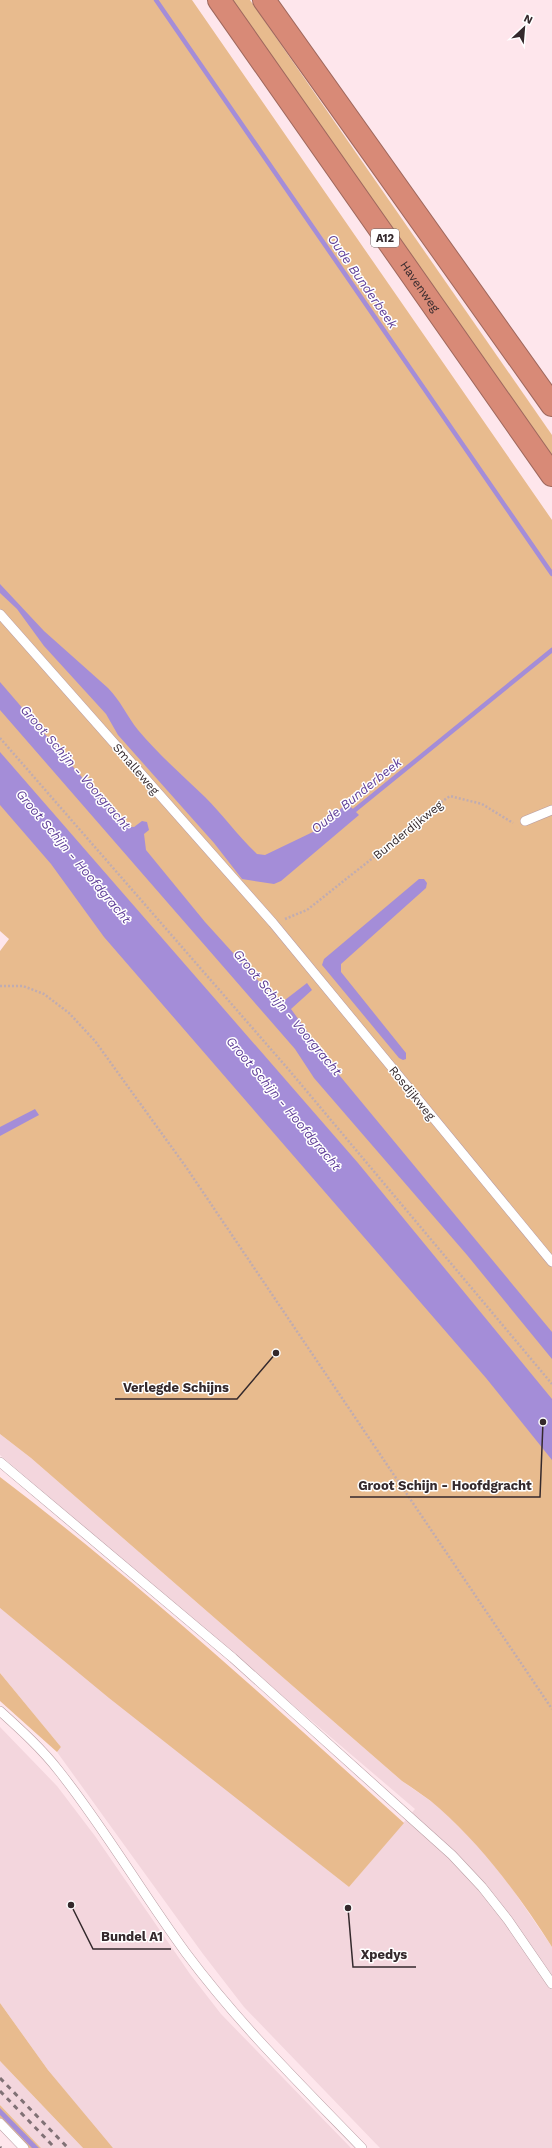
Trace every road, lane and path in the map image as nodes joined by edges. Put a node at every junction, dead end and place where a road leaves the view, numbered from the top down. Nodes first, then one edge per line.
1 (219, 0) edge
2 (264, 0) edge
3 (552, 405) edge
4 (552, 475) edge
5 (0, 614) edge
6 (0, 738) edge
7 (552, 810) edge
8 (525, 821) joint
9 (273, 923) junction
10 (0, 986) edge
11 (552, 1262) edge
12 (552, 1384) edge
13 (0, 1462) edge
14 (552, 1709) edge
15 (0, 1711) edge
16 (552, 1984) edge
17 (0, 2124) edge
18 (24, 2148) edge
19 (362, 2148) edge

1 - 4 highway, Havenweg / A12
2 - 3 highway
5 - 9 lane, Smalleweg
6 - 12 path
7 - 8 lane
8 - 9 path, Bunderdijkweg
9 - 11 lane, Rosdijkweg
10 - 14 path
13 - 16 lane
15 - 19 lane
17 - 18 lane

